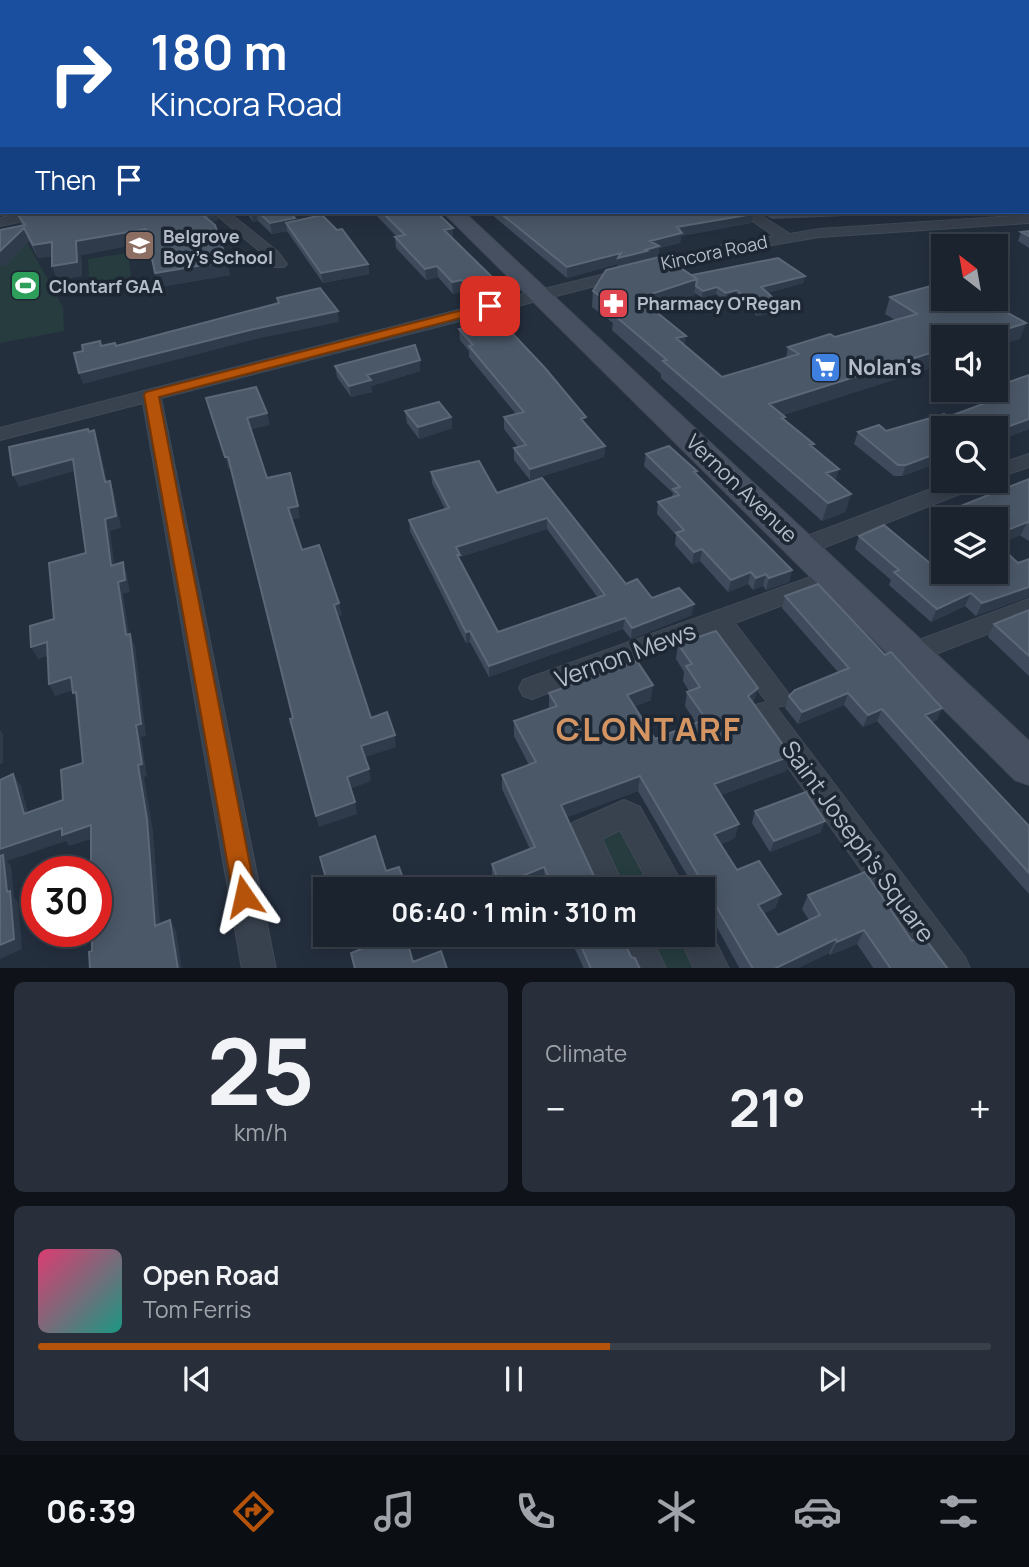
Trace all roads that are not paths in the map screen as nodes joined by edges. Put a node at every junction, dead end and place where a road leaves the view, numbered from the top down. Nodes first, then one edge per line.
1 (38, 214) edge
2 (222, 214) edge
3 (455, 214) edge
4 (750, 214) edge
5 (1029, 219) edge
6 (0, 222) edge
7 (785, 237) junction
8 (279, 264) dead end
9 (539, 294) junction
10 (151, 395) junction
11 (0, 434) edge
12 (1029, 460) edge
13 (1008, 468) edge
14 (942, 493) edge
15 (802, 547) junction
16 (833, 577) junction
17 (1029, 608) edge
18 (718, 620) junction
19 (912, 653) junction
20 (532, 688) dead end
21 (771, 705) joint
22 (1029, 767) edge
23 (603, 877) edge
24 (662, 877) edge
25 (638, 947) edge
26 (701, 947) edge
27 (259, 968) edge
28 (649, 968) edge
29 (712, 968) edge
30 (953, 968) edge

1 - 6 street
2 - 8 street
3 - 9 main road, Vernon Avenue
4 - 7 street
5 - 7 street, Kincora Road
7 - 9 street, Kincora Road
9 - 10 street, Kincora Road
9 - 15 main road, Vernon Avenue
10 - 11 street, Kincora Road
10 - 27 street
12 - 13 street
14 - 15 street
15 - 16 main road, Vernon Avenue
16 - 18 street, Vernon Mews
16 - 19 main road, Vernon Avenue
17 - 19 street
18 - 20 street, Vernon Mews
18 - 21 street, Vernon Mews
19 - 22 main road, Vernon Avenue
21 - 30 street, Saint Joseph's Square
23 - 24 street
25 - 28 street
26 - 29 street

